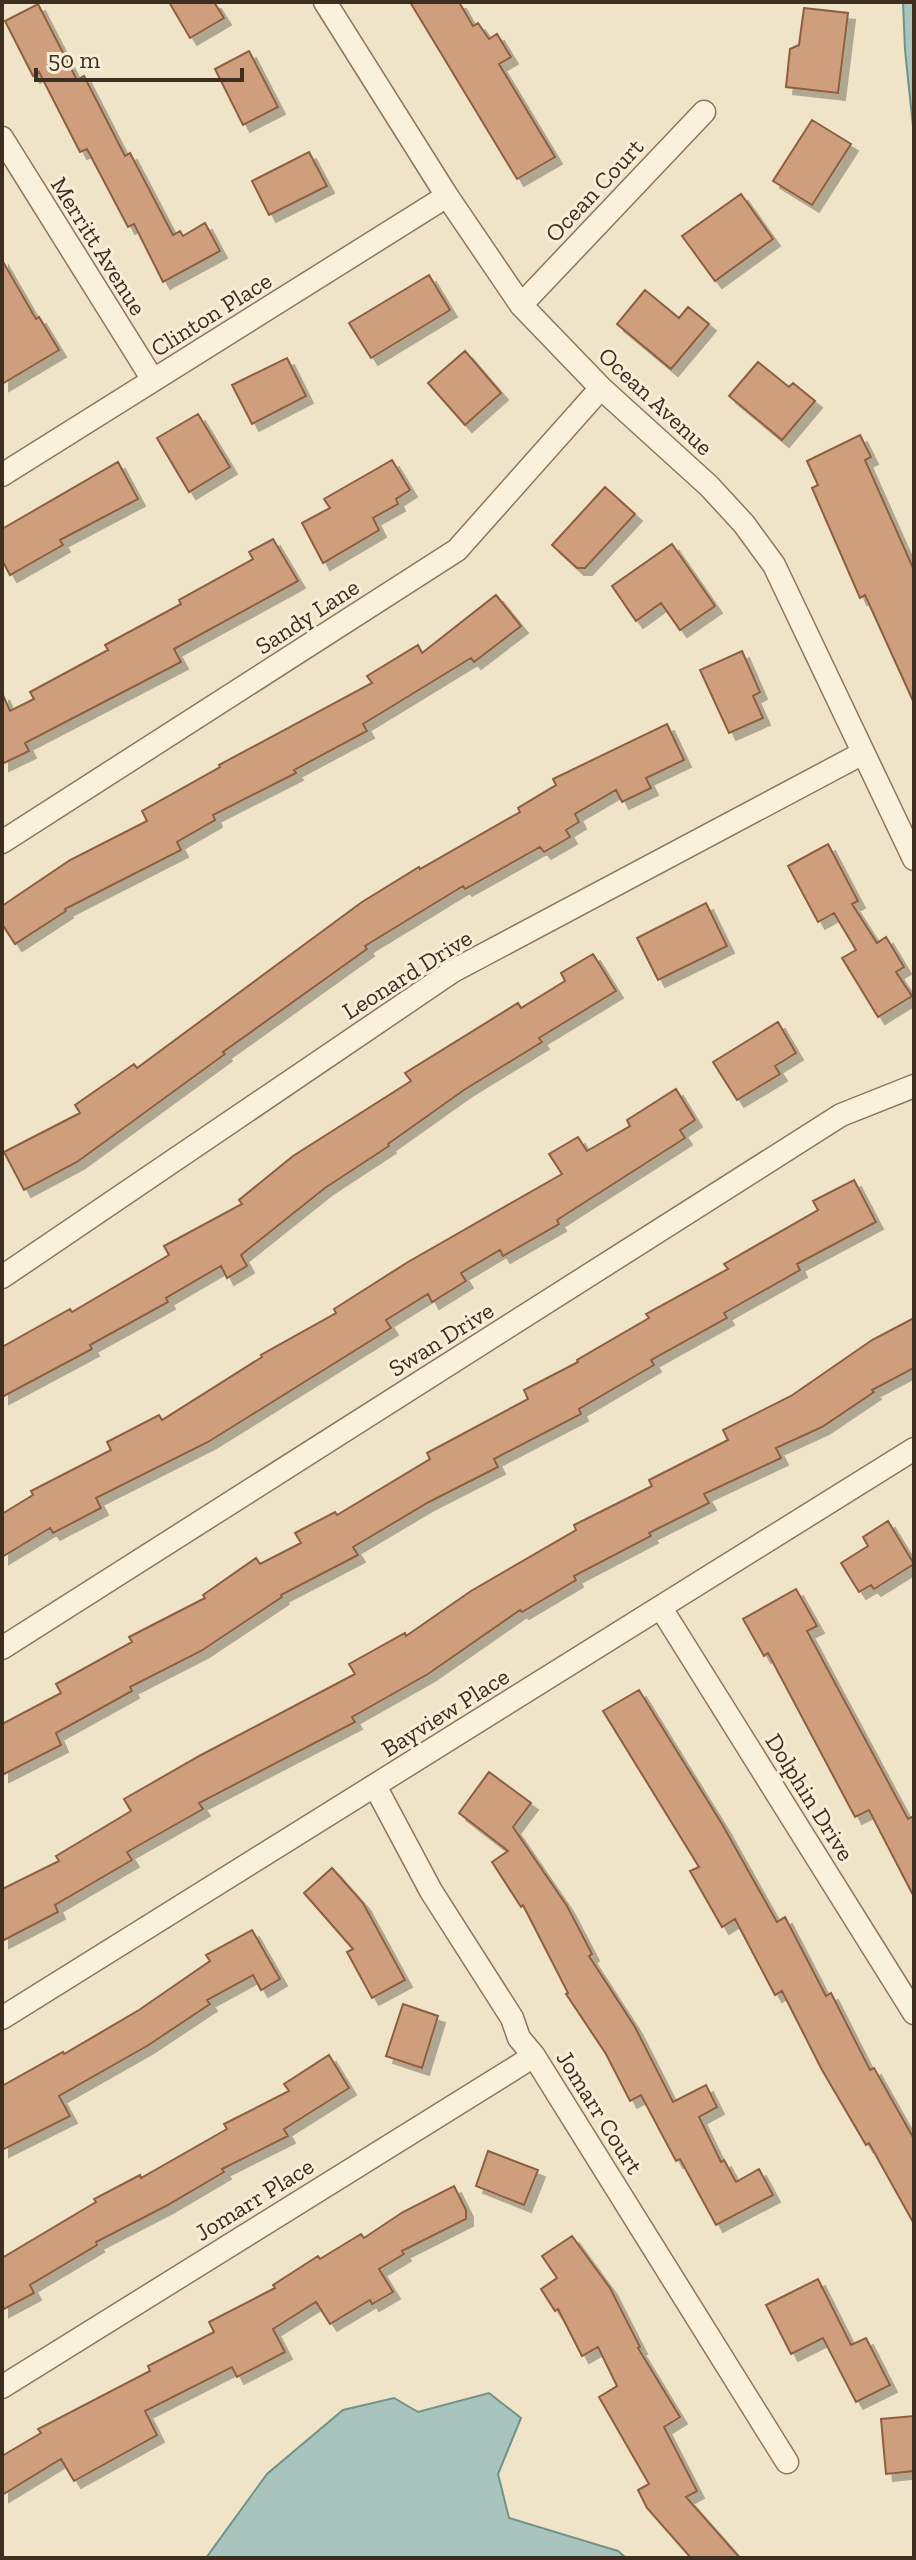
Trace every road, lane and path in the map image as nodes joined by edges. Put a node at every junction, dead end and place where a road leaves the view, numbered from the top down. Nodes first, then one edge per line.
1 (325, 2) edge
2 (704, 112) dead end
3 (2, 138) edge
4 (447, 196) junction
5 (521, 305) junction
6 (153, 380) junction
7 (601, 388) junction
8 (2, 475) edge
9 (863, 753) junction
10 (2, 842) edge
11 (914, 859) edge
12 (914, 1086) edge
13 (2, 1277) edge
14 (914, 1449) edge
15 (661, 1608) junction
16 (2, 1648) edge
17 (375, 1786) junction
18 (914, 2013) edge
19 (2, 2018) edge
20 (534, 2056) junction
21 (2, 2387) edge
22 (787, 2462) dead end

1 - 4 street, Ocean Avenue
2 - 5 street, Ocean Court
3 - 6 street, Merritt Avenue
4 - 5 street, Ocean Avenue
4 - 6 street, Clinton Place
5 - 7 street, Ocean Avenue
6 - 8 street, Clinton Place
7 - 9 street, Ocean Avenue
7 - 10 street, Sandy Lane
9 - 11 street, Ocean Avenue
9 - 13 street, Leonard Drive
12 - 16 street, Swan Drive
14 - 15 street, Bayview Place
15 - 17 street, Bayview Place
15 - 18 street, Dolphin Drive
17 - 19 street, Bayview Place
17 - 20 street, Jomarr Court
20 - 21 street, Jomarr Place
20 - 22 street, Jomarr Court

